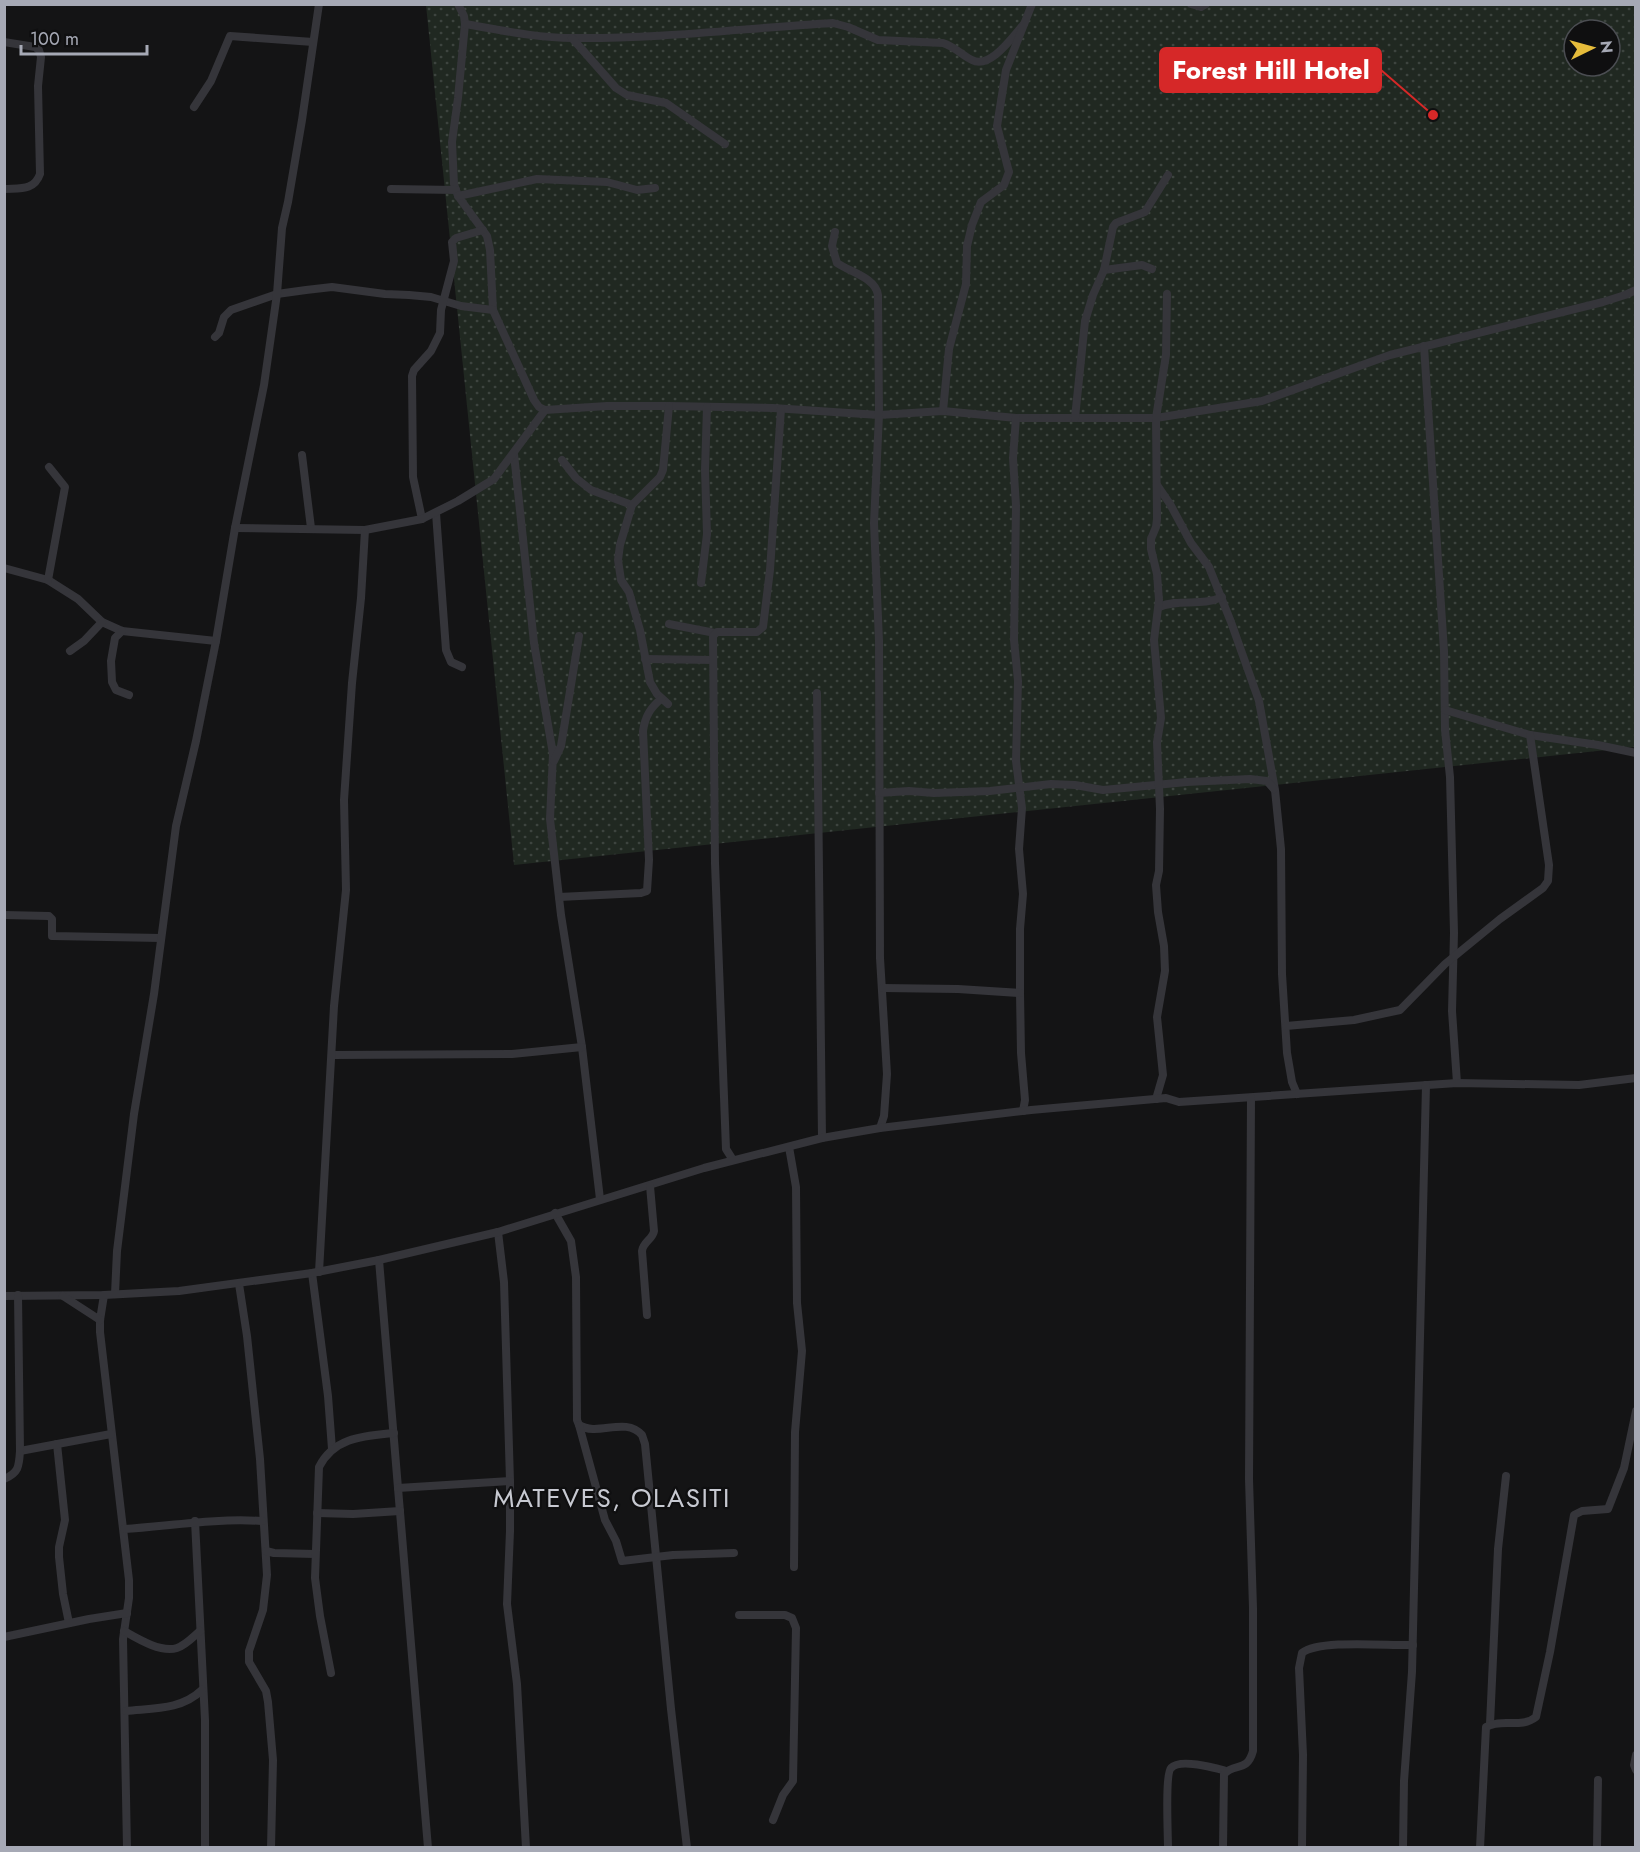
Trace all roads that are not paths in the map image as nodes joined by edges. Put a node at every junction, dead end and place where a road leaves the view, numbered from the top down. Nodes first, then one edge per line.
1 (319, 4) edge
2 (458, 4) edge
3 (1032, 4) edge
4 (1191, 4) edge
5 (1206, 4) edge
6 (465, 24) junction
7 (1024, 24) junction
8 (573, 38) junction
9 (4, 42) edge
10 (313, 42) junction
11 (194, 107) dead end
12 (725, 144) dead end
13 (1168, 175) dead end
14 (655, 188) dead end
15 (4, 189) edge
16 (391, 189) dead end
17 (457, 193) junction
18 (483, 230) junction
19 (835, 232) dead end
20 (1152, 269) dead end
21 (1104, 270) junction
22 (1635, 290) edge
23 (277, 294) junction
24 (1167, 294) dead end
25 (445, 301) junction
26 (493, 310) junction
27 (215, 337) dead end
28 (1424, 346) junction
29 (669, 406) junction
30 (707, 407) junction
31 (781, 409) junction
32 (545, 410) junction
33 (943, 411) junction
34 (879, 415) junction
35 (1016, 418) junction
36 (1075, 418) junction
37 (1156, 418) junction
38 (514, 454) junction
39 (302, 455) dead end
40 (562, 460) dead end
41 (49, 467) dead end
42 (1157, 485) junction
43 (632, 505) junction
44 (436, 513) junction
45 (422, 519) junction
46 (235, 528) junction
47 (310, 528) junction
48 (364, 530) junction
49 (4, 568) edge
50 (48, 580) junction
51 (701, 583) dead end
52 (1222, 597) junction
53 (1159, 607) junction
54 (102, 622) junction
55 (669, 624) dead end
56 (118, 629) junction
57 (715, 633) junction
58 (579, 636) dead end
59 (216, 641) junction
60 (70, 651) dead end
61 (645, 659) junction
62 (713, 660) junction
63 (462, 667) dead end
64 (817, 693) dead end
65 (129, 695) dead end
66 (661, 699) junction
67 (668, 705) dead end
68 (1444, 711) junction
69 (1530, 735) junction
70 (1635, 753) edge
71 (554, 762) junction
72 (1158, 785) junction
73 (1019, 788) junction
74 (1275, 790) junction
75 (879, 794) junction
76 (559, 897) junction
77 (4, 915) edge
78 (161, 938) junction
79 (1453, 958) junction
80 (883, 988) junction
81 (1020, 993) junction
82 (1286, 1026) junction
83 (582, 1047) junction
84 (333, 1055) junction
85 (1635, 1078) edge
86 (1457, 1083) junction
87 (1426, 1085) junction
88 (1297, 1094) junction
89 (1156, 1098) junction
90 (1251, 1098) junction
91 (1023, 1111) junction
92 (880, 1128) junction
93 (822, 1138) junction
94 (789, 1147) junction
95 (733, 1160) junction
96 (650, 1186) junction
97 (600, 1199) junction
98 (555, 1212) junction
99 (498, 1232) junction
100 (379, 1260) junction
101 (315, 1273) junction
102 (239, 1284) junction
103 (116, 1294) junction
104 (18, 1295) junction
105 (62, 1295) junction
106 (104, 1295) junction
107 (4, 1296) edge
108 (647, 1315) dead end
109 (100, 1320) junction
110 (1635, 1412) edge
111 (579, 1425) junction
112 (394, 1433) junction
113 (111, 1434) junction
114 (57, 1444) junction
115 (332, 1449) junction
116 (20, 1451) junction
117 (1506, 1476) dead end
118 (4, 1479) edge
119 (510, 1481) junction
120 (398, 1488) junction
121 (400, 1511) junction
122 (317, 1514) junction
123 (195, 1521) junction
124 (262, 1521) junction
125 (124, 1529) junction
126 (266, 1551) junction
127 (734, 1553) dead end
128 (315, 1554) junction
129 (656, 1558) junction
130 (794, 1567) dead end
131 (127, 1613) junction
132 (739, 1615) dead end
133 (69, 1623) junction
134 (124, 1631) junction
135 (200, 1631) junction
136 (4, 1637) edge
137 (1413, 1645) junction
138 (331, 1673) dead end
139 (202, 1690) junction
140 (126, 1711) junction
141 (1490, 1724) junction
142 (1635, 1755) edge
143 (1635, 1770) edge
144 (1226, 1771) junction
145 (1598, 1780) dead end
146 (773, 1820) dead end
147 (127, 1848) edge
148 (205, 1848) edge
149 (271, 1848) edge
150 (428, 1848) edge
151 (526, 1848) edge
152 (687, 1848) edge
153 (1168, 1848) edge
154 (1223, 1848) edge
155 (1302, 1848) edge
156 (1403, 1848) edge
157 (1480, 1848) edge
158 (1597, 1848) edge

1 - 10 street
2 - 6 street
3 - 7 street
4 - 5 street
6 - 8 street
6 - 17 street
7 - 8 street
7 - 33 street
8 - 12 street
9 - 15 street
10 - 11 street
10 - 23 street
13 - 21 street
14 - 17 street
16 - 17 street
17 - 18 street
18 - 25 street
18 - 26 street
19 - 34 street
20 - 21 street
21 - 36 street
22 - 28 street
23 - 25 street
23 - 27 street
23 - 46 street
24 - 37 street
25 - 26 street
25 - 45 street
26 - 32 street
28 - 37 street
28 - 68 street
29 - 30 street
29 - 32 street
29 - 43 street
30 - 31 street
30 - 51 street
31 - 34 street
31 - 57 street
32 - 38 street
33 - 34 street
33 - 35 street
34 - 75 street
35 - 36 street
35 - 73 street
36 - 37 street
37 - 42 street
38 - 44 street
38 - 71 street
39 - 47 street
40 - 43 street
41 - 50 street
42 - 52 street
42 - 53 street
43 - 61 street
44 - 45 street
44 - 63 street
45 - 48 street
46 - 47 street
46 - 59 street
47 - 48 street
48 - 84 street
49 - 50 street
50 - 54 street
52 - 53 street
52 - 74 street
53 - 72 street
54 - 56 street
54 - 60 street
55 - 57 street
56 - 59 street
56 - 65 street
57 - 62 street
58 - 71 street
59 - 78 street
61 - 62 street
61 - 66 street
62 - 95 street
64 - 93 street
66 - 67 street
66 - 76 street
68 - 69 street
68 - 79 street
69 - 70 street
69 - 79 street
71 - 76 street
72 - 73 street
72 - 74 street
72 - 89 street
73 - 75 street
73 - 81 street
74 - 82 street
75 - 80 street
76 - 83 street
77 - 78 street
78 - 103 street
79 - 82 street
79 - 86 street
80 - 81 street
80 - 92 street
81 - 91 street
82 - 88 street
83 - 84 street
83 - 97 street
84 - 101 street
85 - 86 street
86 - 87 street
87 - 88 street
87 - 137 street
88 - 90 street
89 - 90 street
89 - 91 street
90 - 144 street
91 - 92 street
92 - 93 street
93 - 94 street
94 - 95 street
94 - 130 street
95 - 96 street
96 - 97 street
96 - 108 street
97 - 98 street
98 - 99 street
98 - 111 street
99 - 100 street
99 - 119 street
100 - 101 street
100 - 112 street
101 - 102 street
101 - 115 street
102 - 103 street
102 - 124 street
103 - 106 street
104 - 105 street
104 - 107 street
104 - 116 street
105 - 106 street
105 - 109 street
106 - 109 street
109 - 113 street
110 - 141 street
111 - 129 street
111 - 129 street
112 - 115 street
112 - 120 street
113 - 114 street
113 - 125 street
114 - 116 street
114 - 133 street
115 - 122 street
116 - 118 street
117 - 141 street
119 - 120 street
119 - 151 street
120 - 121 street
121 - 122 street
121 - 150 street
122 - 128 street
123 - 124 street
123 - 125 street
123 - 135 street
124 - 126 street
125 - 131 street
126 - 128 street
126 - 149 street
127 - 129 street
128 - 138 street
129 - 152 street
131 - 133 street
131 - 134 street
132 - 146 street
133 - 136 street
134 - 135 street
134 - 140 street
135 - 139 street
137 - 155 street
137 - 156 street
139 - 140 street
139 - 148 street
140 - 147 street
141 - 157 street
142 - 143 street
144 - 153 street
144 - 154 street
145 - 158 street

